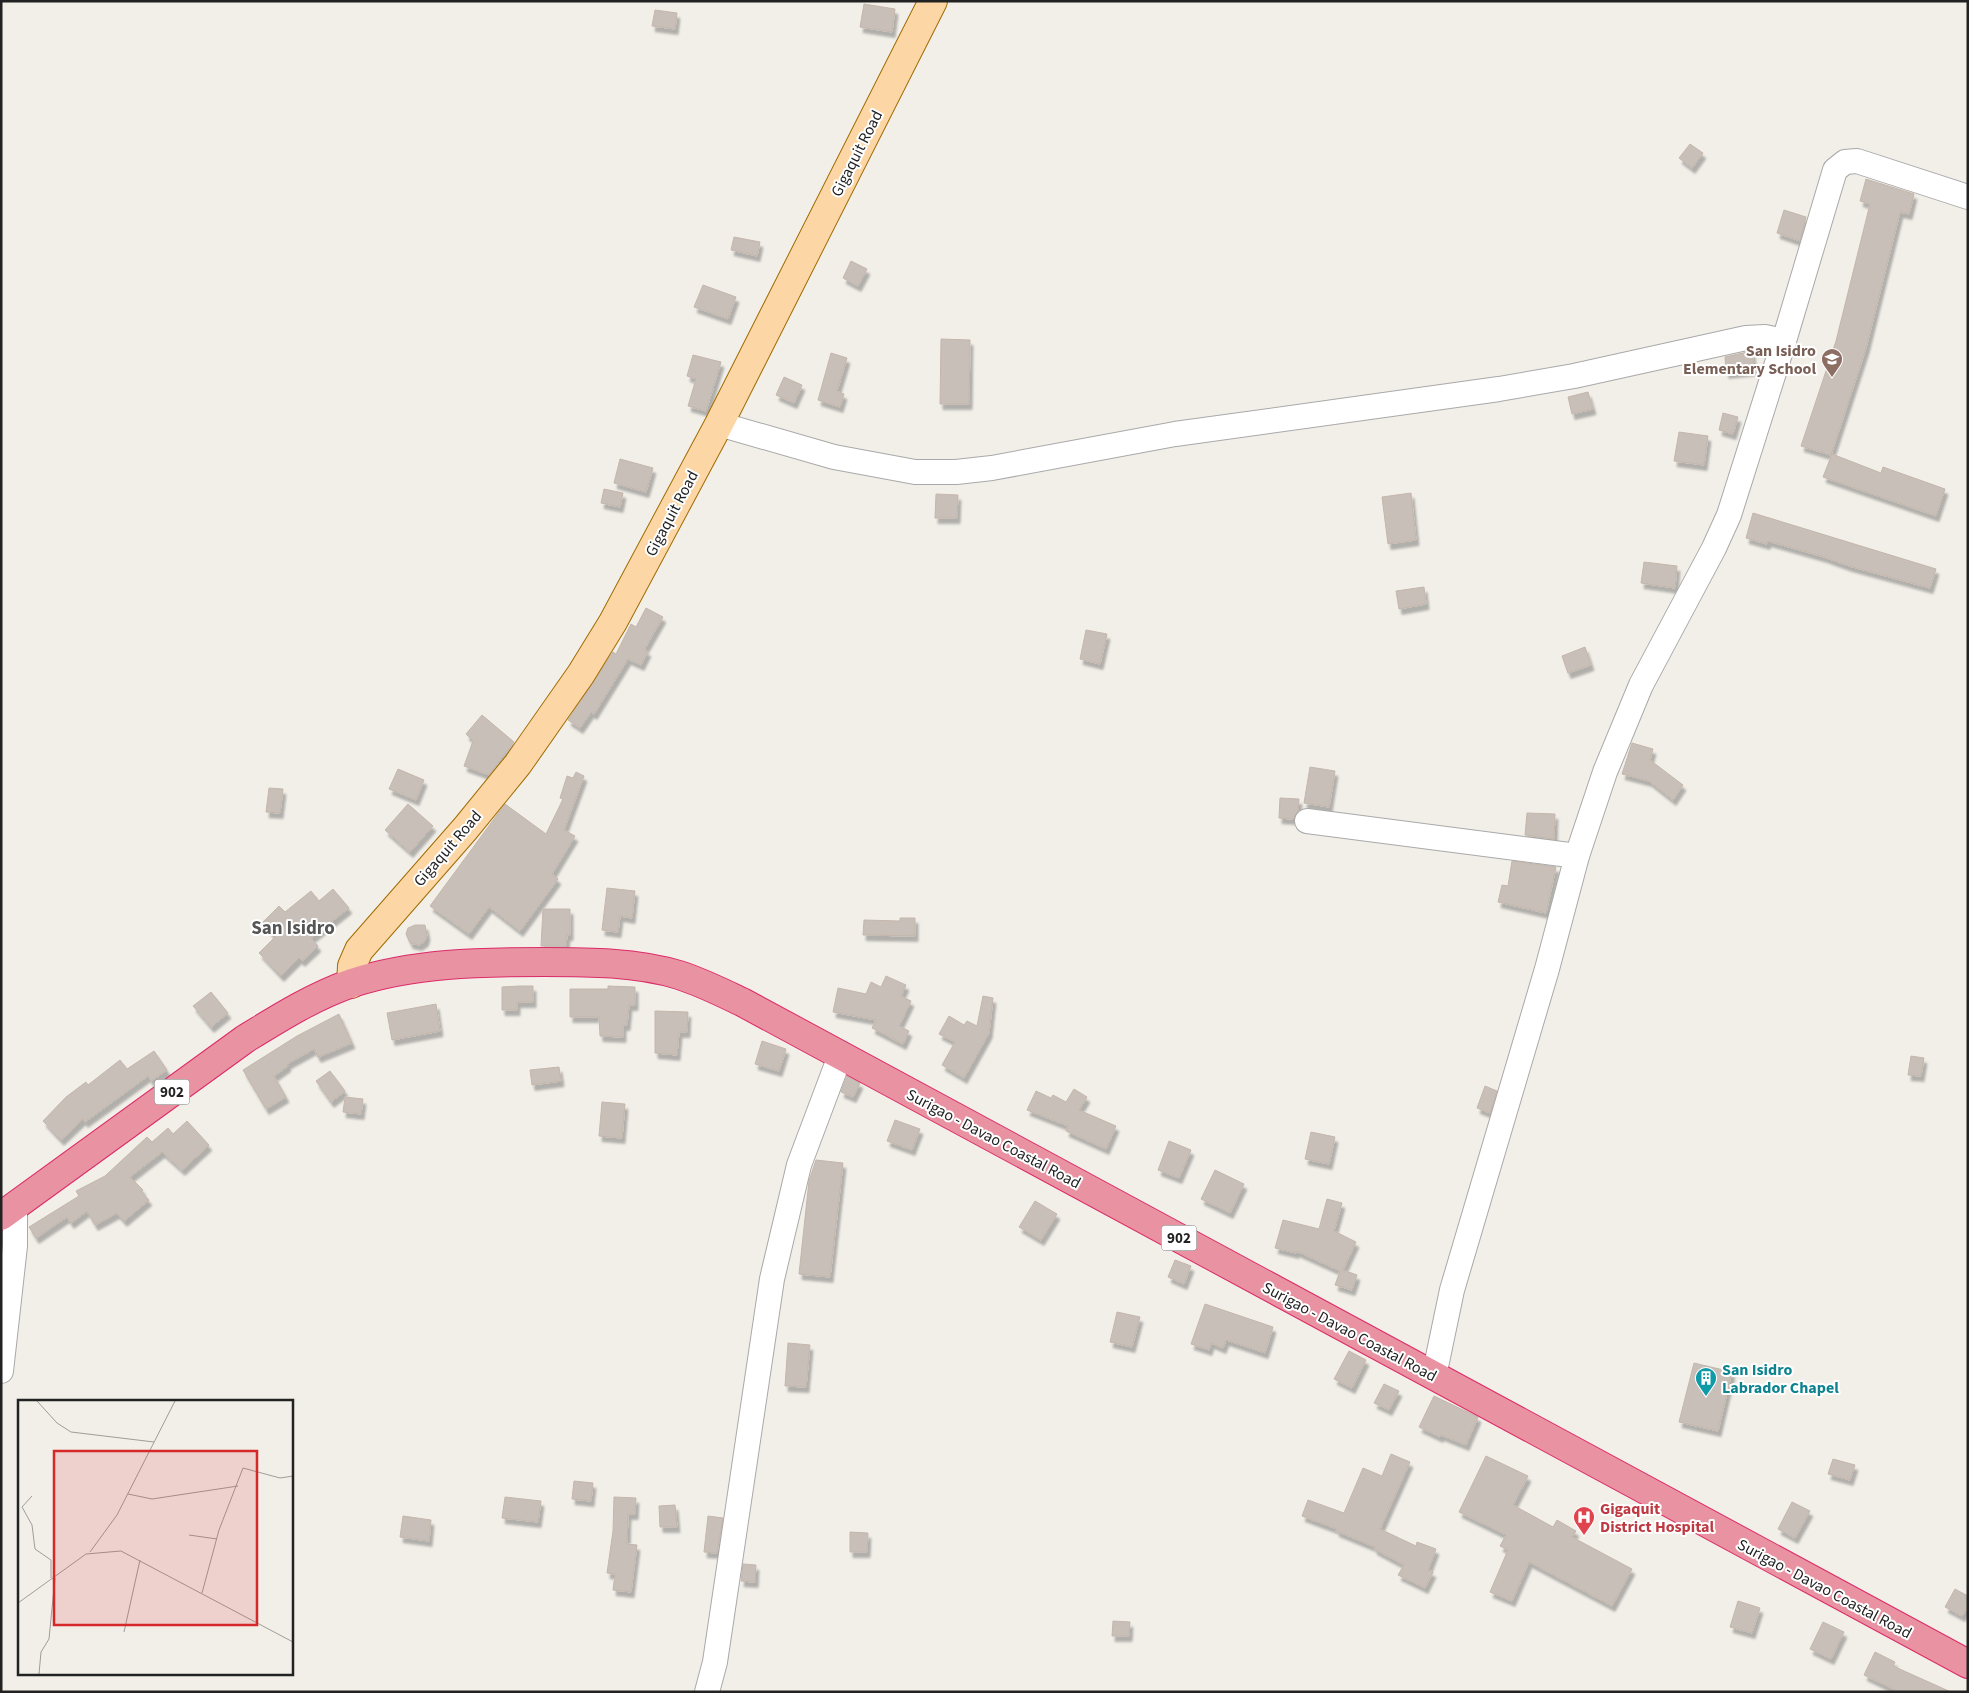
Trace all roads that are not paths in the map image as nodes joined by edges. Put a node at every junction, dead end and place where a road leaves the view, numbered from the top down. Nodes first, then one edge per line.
1 (933, 1) edge
2 (1968, 197) edge
3 (1784, 341) junction
4 (719, 424) junction
5 (1307, 822) dead end
6 (1577, 856) junction
7 (351, 984) junction
8 (840, 1056) junction
9 (8, 1210) edge
10 (1, 1371) edge
11 (1434, 1376) junction
12 (1968, 1664) edge
13 (707, 1692) edge

1 - 4 main road, Gigaquit Road
2 - 3 street
3 - 4 street
3 - 6 street
4 - 7 main road, Gigaquit Road
5 - 6 street
6 - 11 street
7 - 8 highway, Surigao - Davao Coastal Road / 902
7 - 9 highway, Surigao - Davao Coastal Road / 902
8 - 11 highway, Surigao - Davao Coastal Road / 902
8 - 13 street
9 - 10 street
11 - 12 highway, Surigao - Davao Coastal Road / 902

